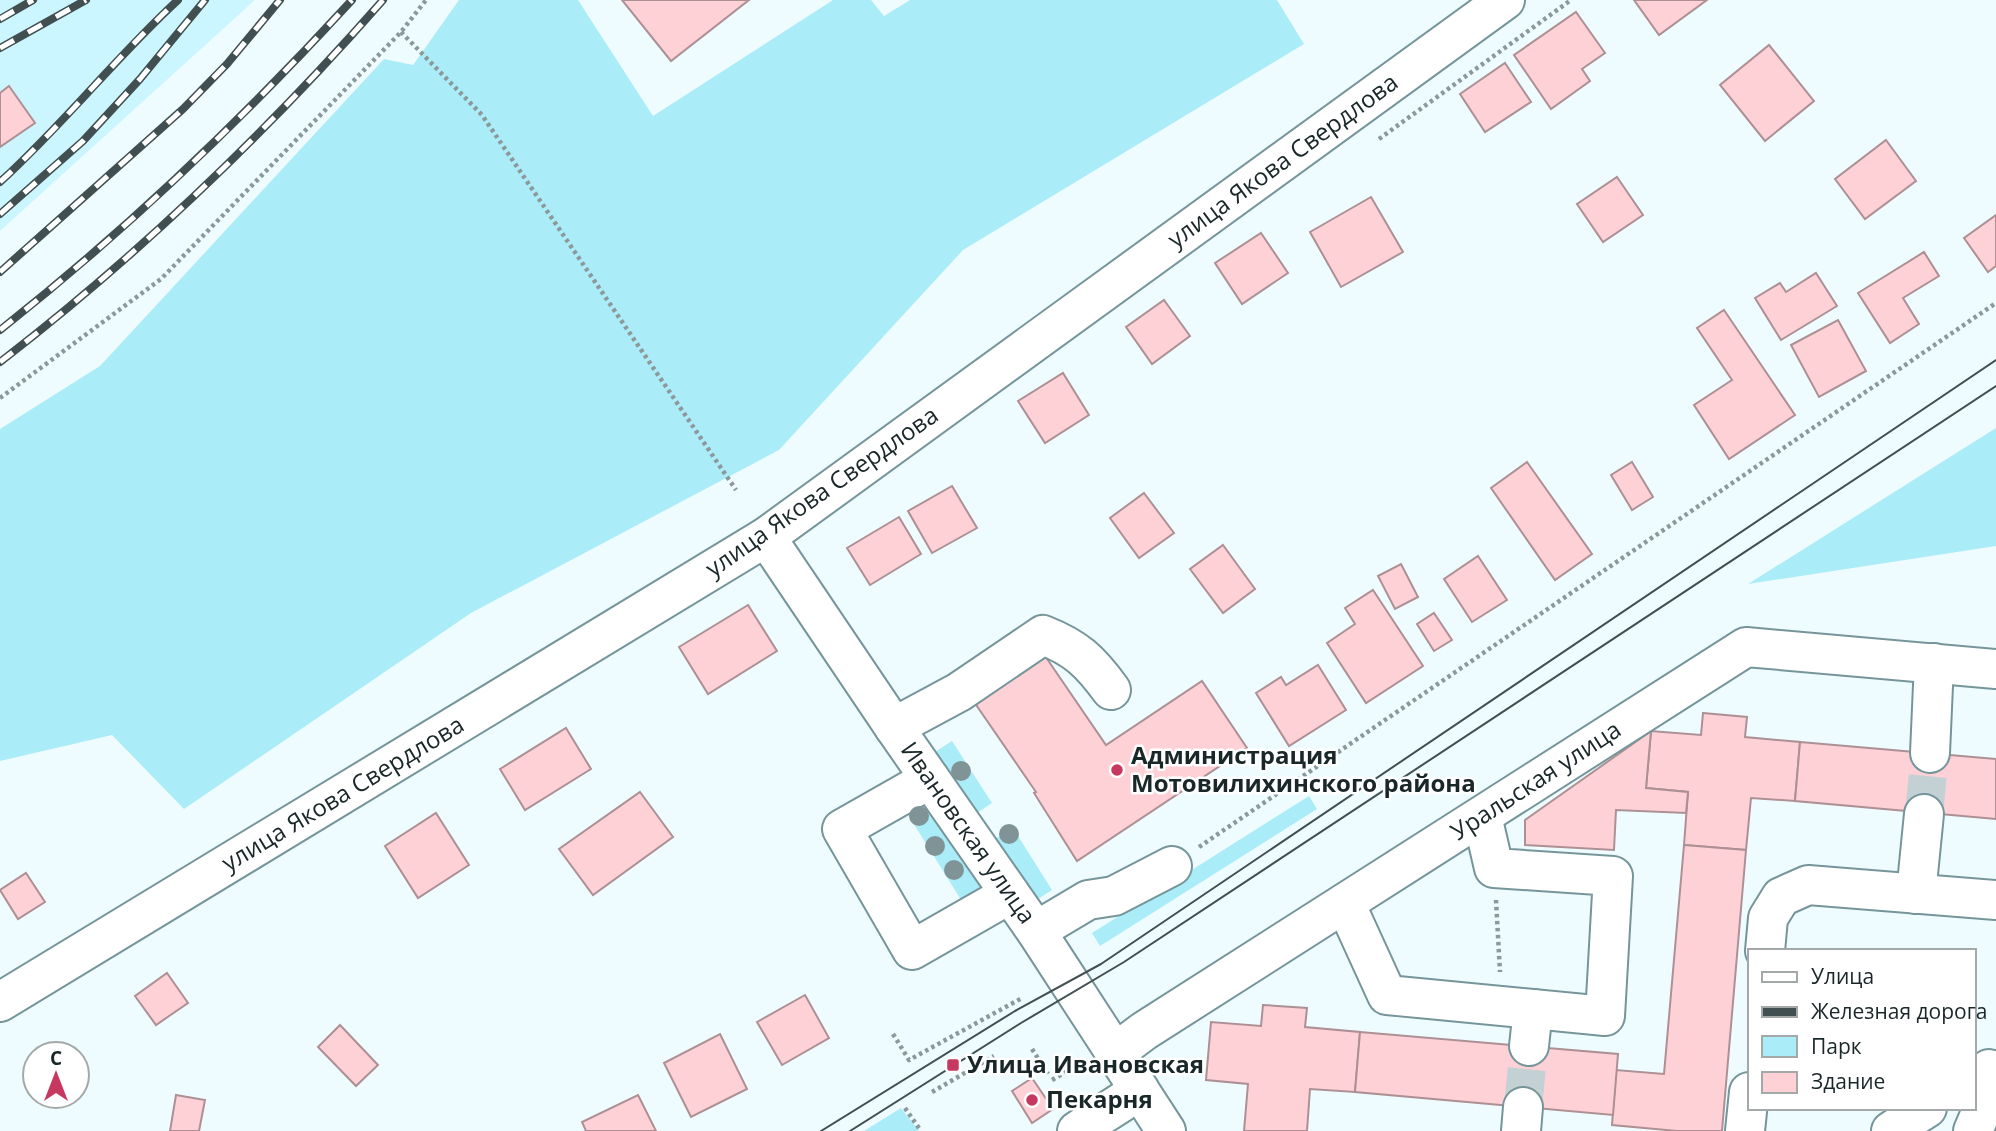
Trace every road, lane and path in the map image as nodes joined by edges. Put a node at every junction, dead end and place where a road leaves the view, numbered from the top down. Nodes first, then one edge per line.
1 (426, 0) edge
2 (1505, 0) edge
3 (401, 32) junction
4 (1996, 303) edge
5 (0, 398) edge
6 (736, 490) dead end
7 (766, 537) junction
8 (1934, 663) junction
9 (1996, 669) edge
10 (1111, 690) dead end
11 (894, 727) junction
12 (1930, 753) tunnel mouth
13 (930, 779) junction
14 (1924, 814) tunnel mouth
15 (1482, 816) junction
16 (1172, 866) joint
17 (1494, 868) junction
18 (1010, 894) junction
19 (1916, 894) junction
20 (1996, 900) edge
21 (1345, 903) junction
22 (1036, 931) junction
23 (1765, 949) edge
24 (1022, 998) dead end
25 (0, 1002) edge
26 (1521, 1021) junction
27 (894, 1034) dead end
28 (1032, 1049) dead end
29 (1103, 1055) junction
30 (994, 1056) dead end
31 (1989, 1072) edge
32 (1048, 1074) dead end
33 (1052, 1080) dead end
34 (1139, 1089) junction
35 (932, 1092) dead end
36 (1748, 1102) edge
37 (905, 1108) dead end
38 (1924, 1110) edge
39 (921, 1131) edge
40 (1077, 1131) edge
41 (1166, 1131) edge
42 (1745, 1131) edge
43 (1891, 1131) edge
44 (1973, 1131) edge

1 - 3 path
2 - 7 main road, улица Якова Свердлова
3 - 5 path
3 - 6 path
4 - 16 path
7 - 11 main road, Ивановская улица
7 - 25 main road, улица Якова Свердлова
8 - 9 main road, Уральская улица
8 - 12 main road
8 - 15 main road, Уральская улица
10 - 11 main road
11 - 13 main road, Ивановская улица
13 - 18 main road, Ивановская улица
13 - 18 main road
14 - 19 main road
15 - 17 main road
15 - 21 main road, Уральская улица
16 - 22 main road
17 - 26 path
17 - 26 main road
18 - 22 main road, Ивановская улица
19 - 20 main road
19 - 23 main road
21 - 26 main road
21 - 29 main road, Уральская улица
22 - 29 main road, Ивановская улица
24 - 27 path
28 - 32 path
29 - 33 path
29 - 34 main road, Ивановская улица
30 - 35 path
31 - 44 main road
34 - 40 main road
34 - 41 main road, Ивановская улица
36 - 42 main road
37 - 39 path
38 - 43 main road

